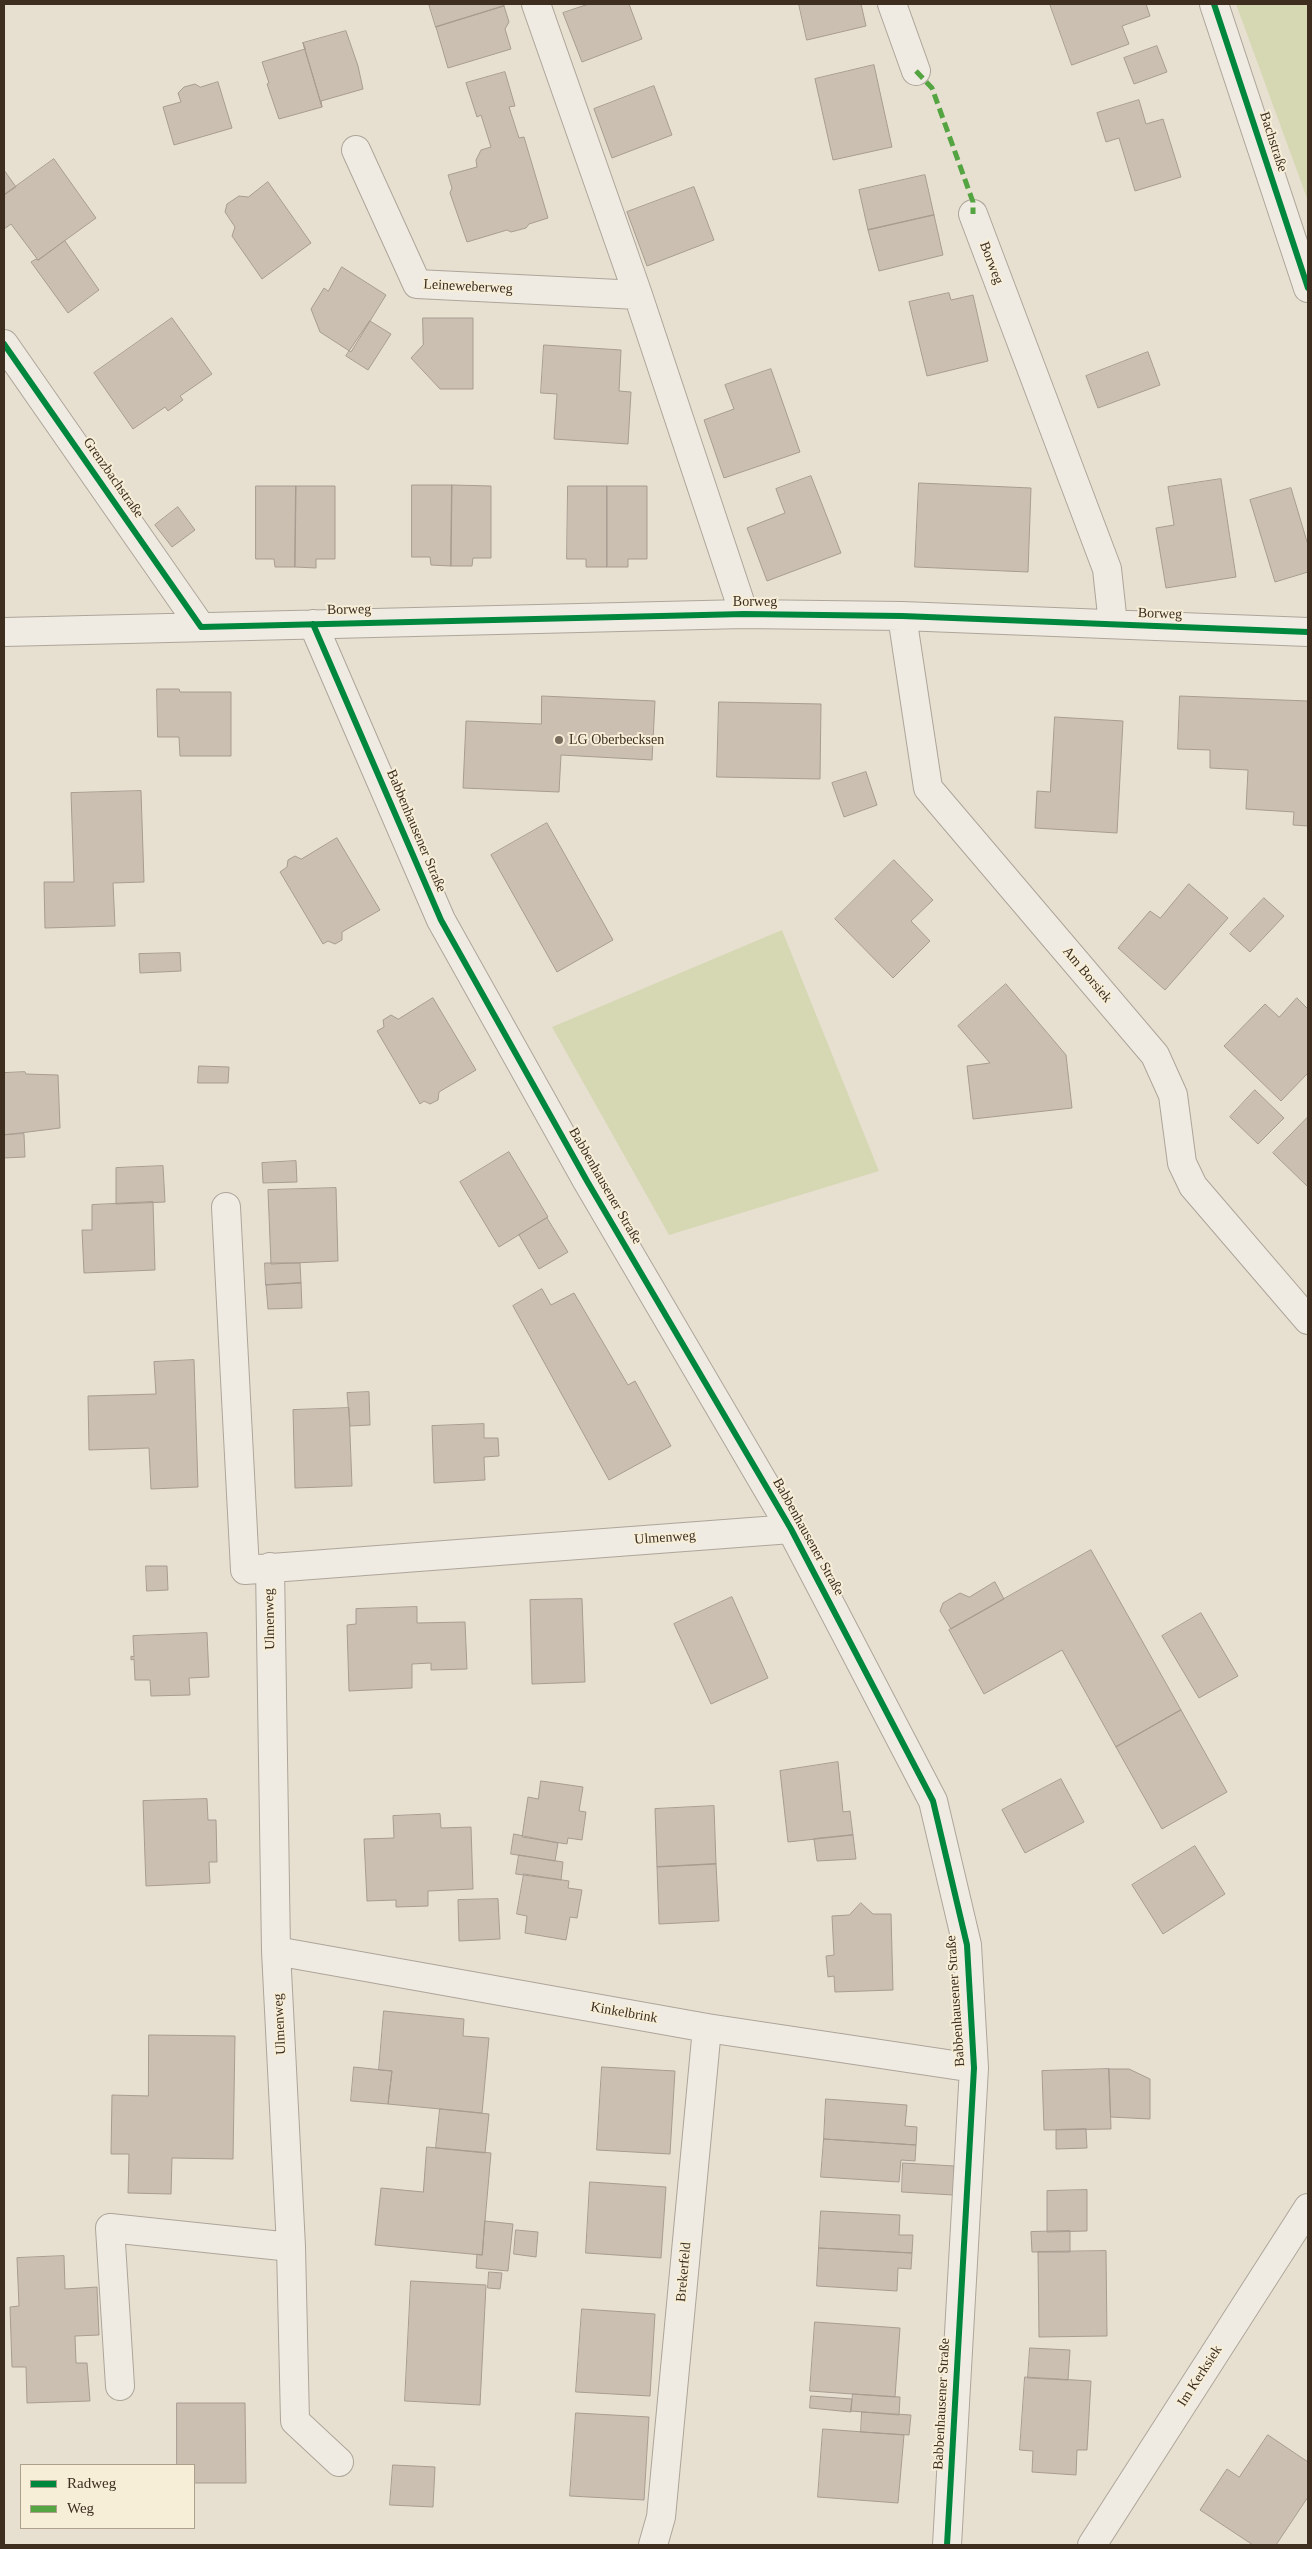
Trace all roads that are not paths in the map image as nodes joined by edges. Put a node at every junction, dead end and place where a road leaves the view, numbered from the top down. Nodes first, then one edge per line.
1 (536, 4) edge
2 (892, 4) edge
3 (1214, 4) edge
4 (916, 71) dead end
5 (356, 150) dead end
6 (973, 214) dead end
7 (1308, 288) edge
8 (638, 295) junction
9 (4, 344) edge
10 (744, 614) junction
11 (902, 616) junction
12 (313, 624) junction
13 (1113, 624) junction
14 (201, 627) junction
15 (4, 632) edge
16 (1308, 632) edge
17 (226, 1207) dead end
18 (1308, 1320) edge
19 (791, 1529) junction
20 (270, 1567) junction
21 (276, 1951) junction
22 (707, 2028) junction
23 (974, 2068) junction
24 (1308, 2208) edge
25 (291, 2247) junction
26 (120, 2386) dead end
27 (339, 2462) dead end
28 (652, 2545) edge
29 (947, 2545) edge
30 (1092, 2545) edge

1 - 8 street
2 - 4 street
3 - 7 street, Bachstraße
5 - 8 street, Leineweberweg
6 - 13 street, Borweg
8 - 10 street
9 - 14 street, Grenzbachstraße
10 - 11 street, Borweg
10 - 12 street, Borweg
11 - 13 street, Borweg
11 - 18 street, Am Borsiek
12 - 14 street, Borweg
12 - 19 street, Babbenhausener Straße
13 - 16 street, Borweg
14 - 15 street, Borweg
17 - 20 street, Ulmenweg
19 - 20 street, Ulmenweg
19 - 23 street, Babbenhausener Straße
20 - 21 street, Ulmenweg
21 - 22 street, Kinkelbrink
21 - 25 street, Ulmenweg
22 - 23 street, Kinkelbrink
22 - 28 street, Brekerfeld
23 - 29 street, Babbenhausener Straße
24 - 30 street, Im Kerksiek
25 - 26 street
25 - 27 street, Ulmenweg

